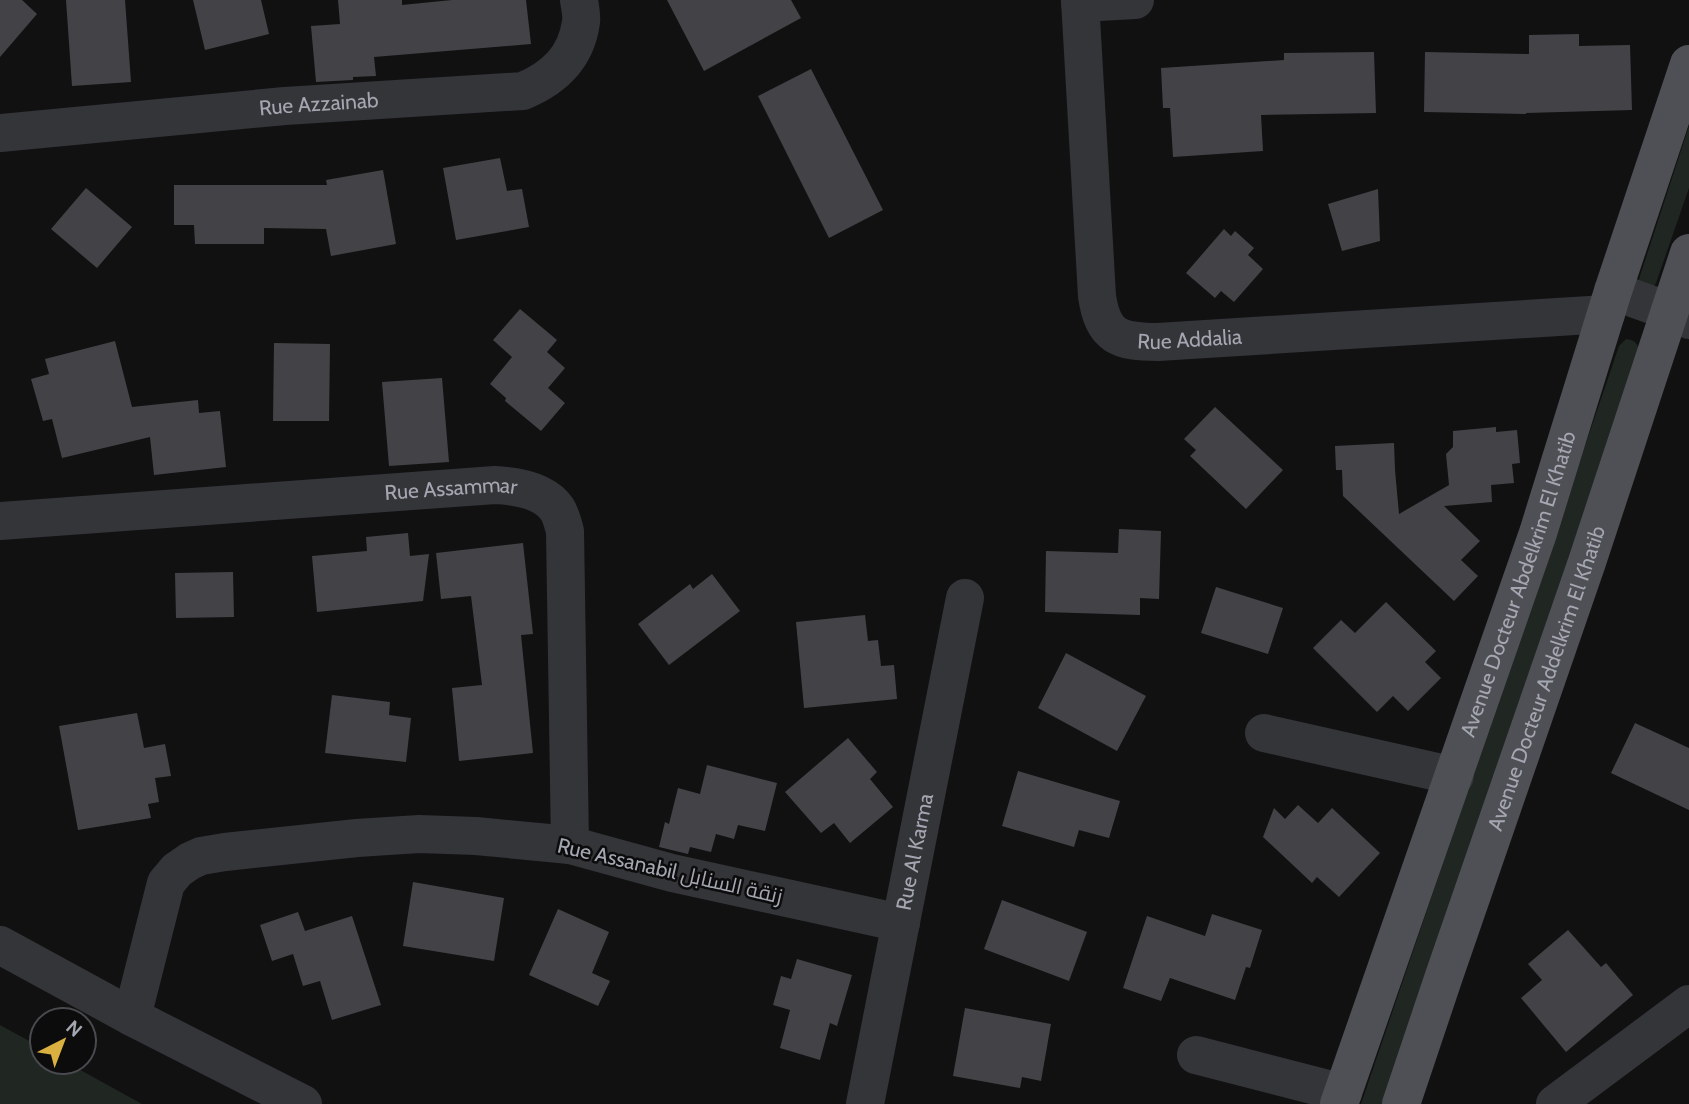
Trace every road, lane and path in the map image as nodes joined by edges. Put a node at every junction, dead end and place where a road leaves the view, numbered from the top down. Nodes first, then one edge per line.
1 (579, 0) edge
2 (1135, 0) edge
3 (1080, 2) edge
4 (1689, 64) edge
5 (0, 133) edge
6 (1689, 253) edge
7 (1610, 302) junction
8 (1679, 316) edge
9 (0, 521) edge
10 (965, 598) dead end
11 (1264, 733) dead end
12 (1455, 776) junction
13 (570, 845) junction
14 (901, 923) junction
15 (0, 945) edge
16 (1689, 1004) edge
17 (132, 1017) junction
18 (1196, 1055) dead end
19 (1341, 1098) edge
20 (288, 1102) edge
21 (865, 1104) edge
22 (1401, 1104) edge
23 (1555, 1104) edge

1 - 5 street, Rue Azzainab
2 - 3 street
3 - 7 street, Rue Addalia
4 - 7 main road, Avenue Docteur Abdelkrim El Khatib
6 - 8 main road, Avenue Docteur Addelkrim El Khatib
7 - 8 street
7 - 12 main road, Avenue Docteur Abdelkrim El Khatib
8 - 22 main road, Avenue Docteur Addelkrim El Khatib
9 - 13 street, Rue Assammar
10 - 14 street, Rue Al Karma
11 - 12 street
12 - 19 main road, Avenue Docteur Abdelkrim El Khatib
13 - 14 street, Rue Assanabil زنقة السنابل
13 - 17 street, Rue Assanabil زنقة السنابل
14 - 21 street, Rue Al Karma
15 - 17 street
16 - 23 street
17 - 20 street
18 - 19 street

